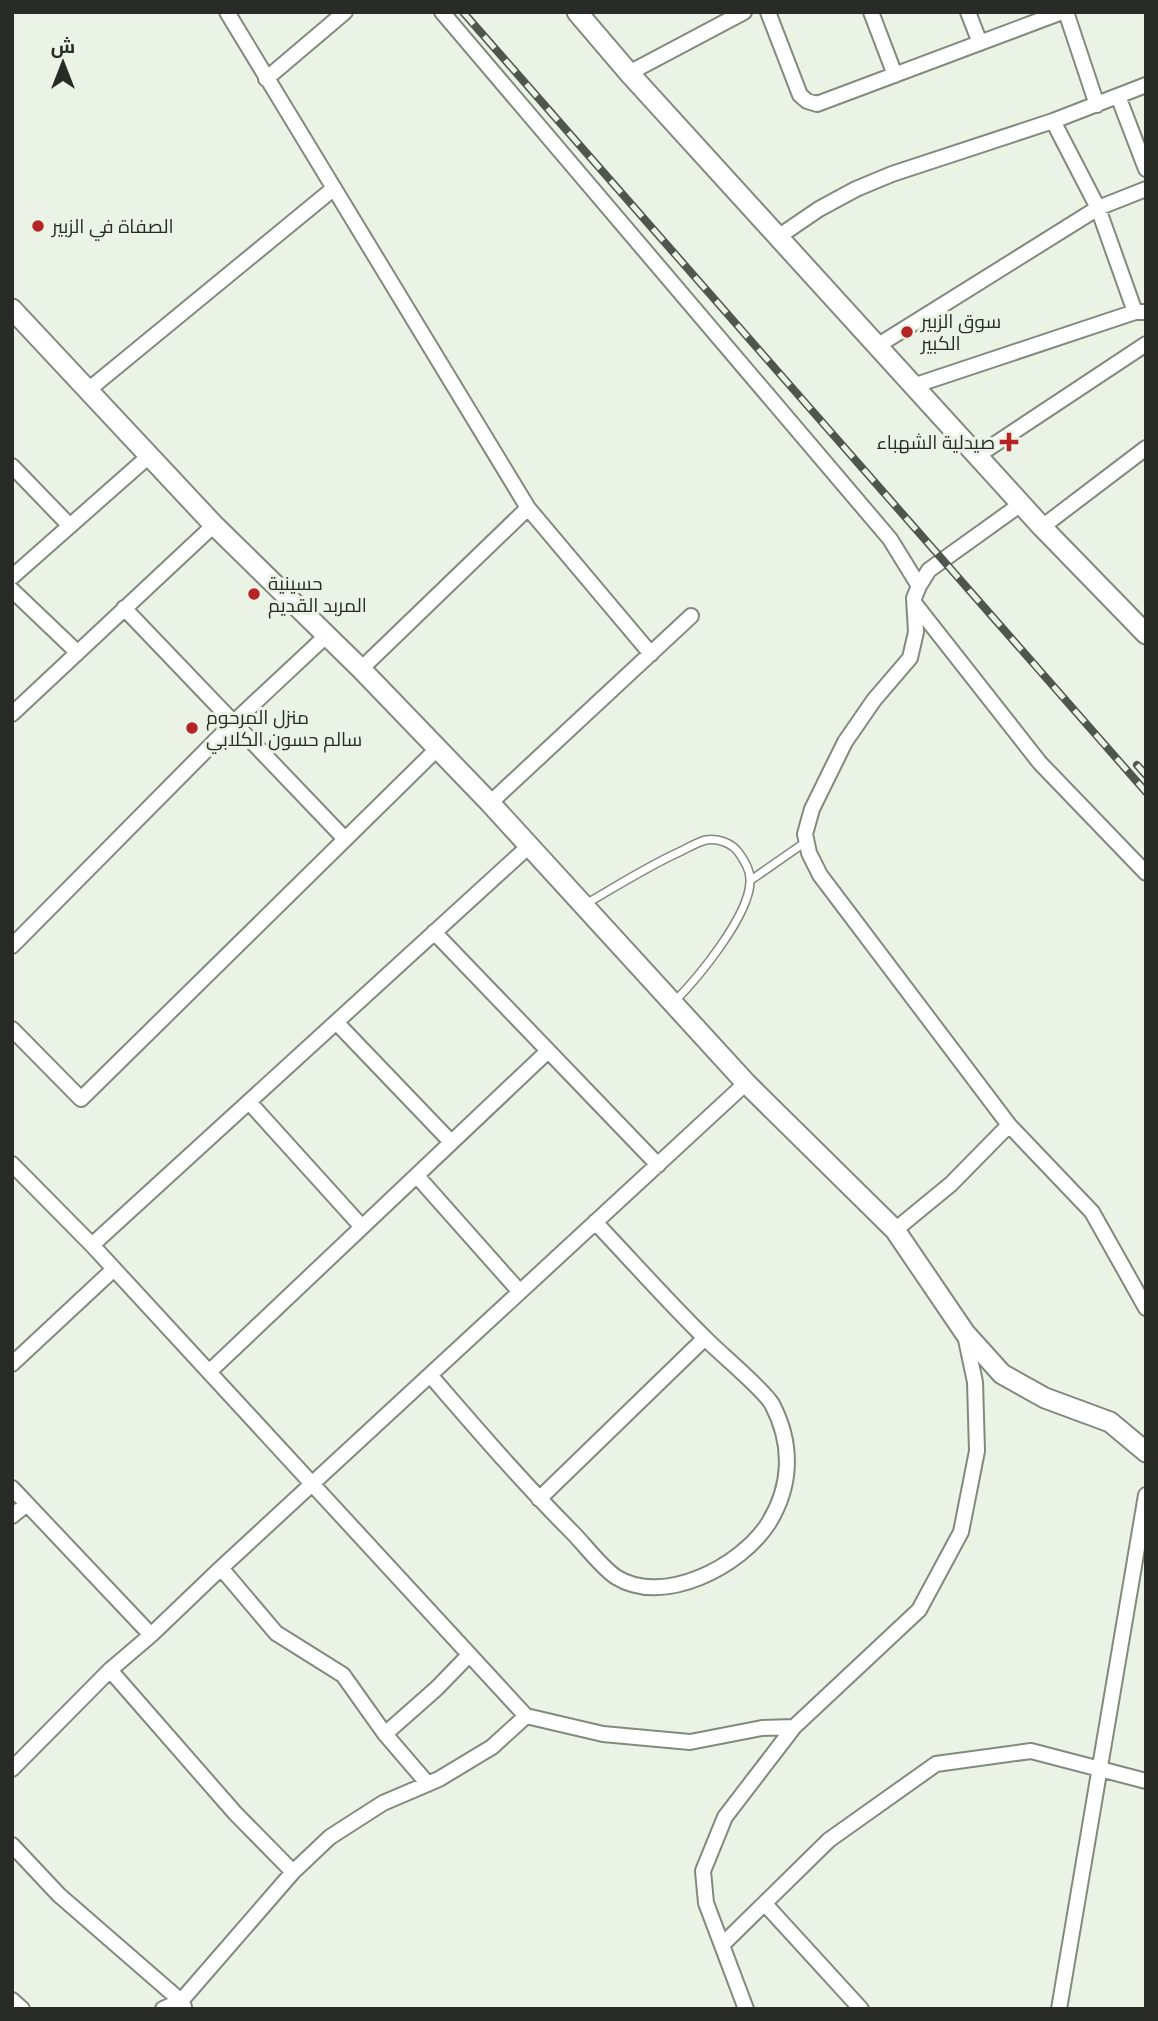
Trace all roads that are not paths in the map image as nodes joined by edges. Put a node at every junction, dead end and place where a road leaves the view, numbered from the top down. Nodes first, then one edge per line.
1 (226, 12) edge
2 (345, 12) edge
3 (442, 12) edge
4 (578, 12) edge
5 (744, 12) edge
6 (768, 12) edge
7 (871, 12) edge
8 (968, 12) edge
9 (1064, 12) edge
10 (980, 43) junction
11 (629, 74) junction
12 (895, 75) junction
13 (266, 79) junction
14 (1146, 85) edge
15 (1118, 96) junction
16 (1097, 105) junction
17 (1053, 121) junction
18 (1146, 169) edge
19 (334, 189) junction
20 (1146, 189) edge
21 (1098, 208) junction
22 (778, 237) junction
23 (12, 309) edge
24 (1140, 312) edge
25 (1146, 344) edge
26 (877, 346) junction
27 (913, 386) junction
28 (87, 391) junction
29 (1146, 448) edge
30 (149, 456) junction
31 (977, 456) junction
32 (12, 466) edge
33 (1021, 504) junction
34 (528, 508) junction
35 (214, 525) junction
36 (70, 526) junction
37 (1042, 527) junction
38 (12, 577) edge
39 (919, 586) junction
40 (16, 600) edge
41 (915, 604) junction
42 (124, 608) junction
43 (691, 616) dead end
44 (1146, 634) edge
45 (327, 635) junction
46 (77, 652) junction
47 (651, 654) junction
48 (361, 669) junction
49 (12, 714) edge
50 (234, 722) junction
51 (437, 748) junction
52 (490, 803) junction
53 (345, 839) junction
54 (807, 842) junction
55 (529, 846) junction
56 (1146, 873) edge
57 (751, 880) junction
58 (584, 906) junction
59 (435, 932) junction
60 (12, 946) edge
61 (673, 1003) junction
62 (336, 1022) junction
63 (12, 1029) edge
64 (548, 1051) junction
65 (746, 1083) junction
66 (249, 1102) junction
67 (1009, 1125) junction
68 (451, 1142) junction
69 (12, 1164) edge
70 (658, 1166) junction
71 (416, 1176) junction
72 (595, 1222) junction
73 (362, 1227) junction
74 (895, 1230) junction
75 (92, 1245) junction
76 (114, 1269) junction
77 (520, 1292) junction
78 (1146, 1308) edge
79 (965, 1333) junction
80 (705, 1338) junction
81 (12, 1364) edge
82 (209, 1372) junction
83 (430, 1375) junction
84 (1146, 1452) edge
85 (312, 1484) junction
86 (12, 1488) edge
87 (1146, 1495) edge
88 (539, 1499) junction
89 (27, 1504) junction
90 (12, 1516) edge
91 (221, 1568) junction
92 (151, 1635) junction
93 (469, 1655) junction
94 (110, 1670) junction
95 (526, 1716) junction
96 (794, 1727) junction
97 (385, 1734) junction
98 (12, 1769) edge
99 (1101, 1771) junction
100 (1146, 1782) edge
101 (428, 1784) junction
102 (12, 1845) edge
103 (293, 1872) junction
104 (765, 1904) junction
105 (723, 1944) junction
106 (12, 2000) edge
107 (183, 2005) edge
108 (22, 2009) edge
109 (163, 2009) edge
110 (746, 2009) edge
111 (861, 2009) edge
112 (1059, 2009) edge

1 - 13 street
2 - 13 street
3 - 39 street
4 - 11 street
5 - 11 street
6 - 12 street
7 - 12 street
8 - 10 street
9 - 10 street
9 - 16 street
10 - 12 street
11 - 22 street
13 - 19 street
14 - 15 street
15 - 16 street
15 - 18 street
16 - 17 street
17 - 21 street
17 - 22 street
19 - 28 street
19 - 34 street
20 - 21 street
21 - 24 street
21 - 26 street
22 - 26 street
23 - 28 street
24 - 27 street
25 - 31 street
26 - 27 street
27 - 31 street
28 - 30 street
29 - 37 street
30 - 35 street
30 - 36 street
31 - 33 street
32 - 36 street
33 - 37 street
33 - 39 street
34 - 47 street
34 - 48 street
35 - 42 street
35 - 45 street
36 - 38 street
37 - 44 street
39 - 41 street
40 - 46 street
41 - 54 street
41 - 56 street
42 - 46 street
42 - 50 street
43 - 47 street
45 - 48 street
45 - 50 street
46 - 49 street
47 - 52 street
48 - 51 street
50 - 53 street
50 - 60 street
51 - 52 street
51 - 53 street
52 - 55 street
53 - 63 street
54 - 57 lane
54 - 67 street
55 - 58 street
55 - 59 street
57 - 58 lane
57 - 61 lane
58 - 61 street
59 - 62 street
59 - 64 street
61 - 65 street
62 - 66 street
62 - 68 street
64 - 68 street
64 - 70 street
65 - 70 street
65 - 74 street
66 - 73 street
66 - 75 street
67 - 74 street
67 - 78 street
68 - 71 street
69 - 75 street
70 - 72 street
71 - 73 street
71 - 77 street
72 - 77 street
72 - 80 street
73 - 82 street
74 - 79 street
75 - 76 street
76 - 81 street
76 - 82 street
77 - 83 street
79 - 84 street
79 - 96 street
80 - 88 street
80 - 88 street
82 - 85 street
83 - 85 street
83 - 88 street
85 - 91 street
85 - 93 street
86 - 89 street
87 - 99 street
89 - 90 street
89 - 92 street
91 - 92 street
91 - 97 street
92 - 94 street
93 - 95 street
93 - 97 street
94 - 98 street
94 - 103 street
95 - 96 street
95 - 101 street
96 - 105 street
97 - 101 street
99 - 100 street
99 - 104 street
99 - 112 street
101 - 103 street
102 - 107 street
103 - 107 street
104 - 105 street
104 - 111 street
105 - 110 street
106 - 108 street
107 - 109 street

